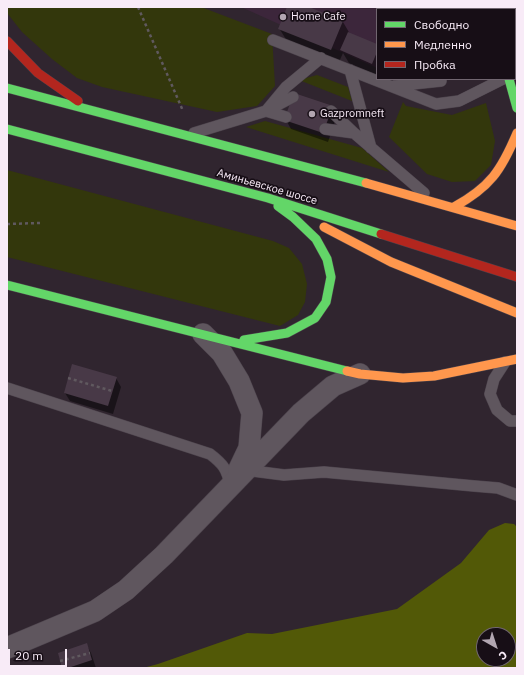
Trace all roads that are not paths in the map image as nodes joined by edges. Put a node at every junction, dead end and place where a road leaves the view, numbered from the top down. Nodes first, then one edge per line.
1 (273, 40) dead end
2 (7, 41) edge
3 (321, 58) junction
4 (350, 70) junction
5 (376, 80) edge
6 (376, 80) edge
7 (501, 80) edge
8 (509, 80) edge
9 (441, 81) dead end
10 (392, 86) junction
11 (7, 88) edge
12 (293, 97) dead end
13 (517, 108) edge
14 (91, 110) junction
15 (266, 111) junction
16 (331, 111) dead end
17 (286, 117) dead end
18 (7, 129) edge
19 (325, 129) dead end
20 (354, 133) junction
21 (517, 133) edge
22 (188, 135) junction
23 (371, 148) junction
24 (268, 198) junction
25 (432, 200) junction
26 (454, 207) junction
27 (517, 226) edge
28 (517, 277) edge
29 (7, 285) edge
30 (517, 313) edge
31 (203, 334) junction
32 (236, 342) junction
33 (517, 359) edge
34 (505, 362) junction
35 (360, 374) junction
36 (7, 388) edge
37 (517, 421) edge
38 (245, 470) junction
39 (230, 485) junction
40 (517, 496) edge
41 (7, 648) edge

1 - 3 lane
2 - 14 main road
3 - 4 lane
3 - 15 lane
4 - 6 lane
4 - 23 lane
5 - 10 lane
7 - 10 lane
8 - 13 main road
9 - 10 lane
11 - 14 main road
12 - 15 lane
14 - 22 main road
15 - 17 lane
15 - 22 lane
16 - 20 lane
18 - 24 main road, Аминьевское шоссе
19 - 20 lane
20 - 23 lane
21 - 26 main road
22 - 25 main road
23 - 25 lane
24 - 28 main road, Аминьевское шоссе
24 - 30 main road
24 - 32 main road
25 - 26 main road
26 - 27 main road
29 - 31 main road
31 - 32 main road
31 - 39 street
32 - 35 main road
33 - 34 main road
34 - 35 main road
34 - 37 lane
35 - 38 street
36 - 39 lane
38 - 39 street
38 - 40 lane
39 - 41 street

